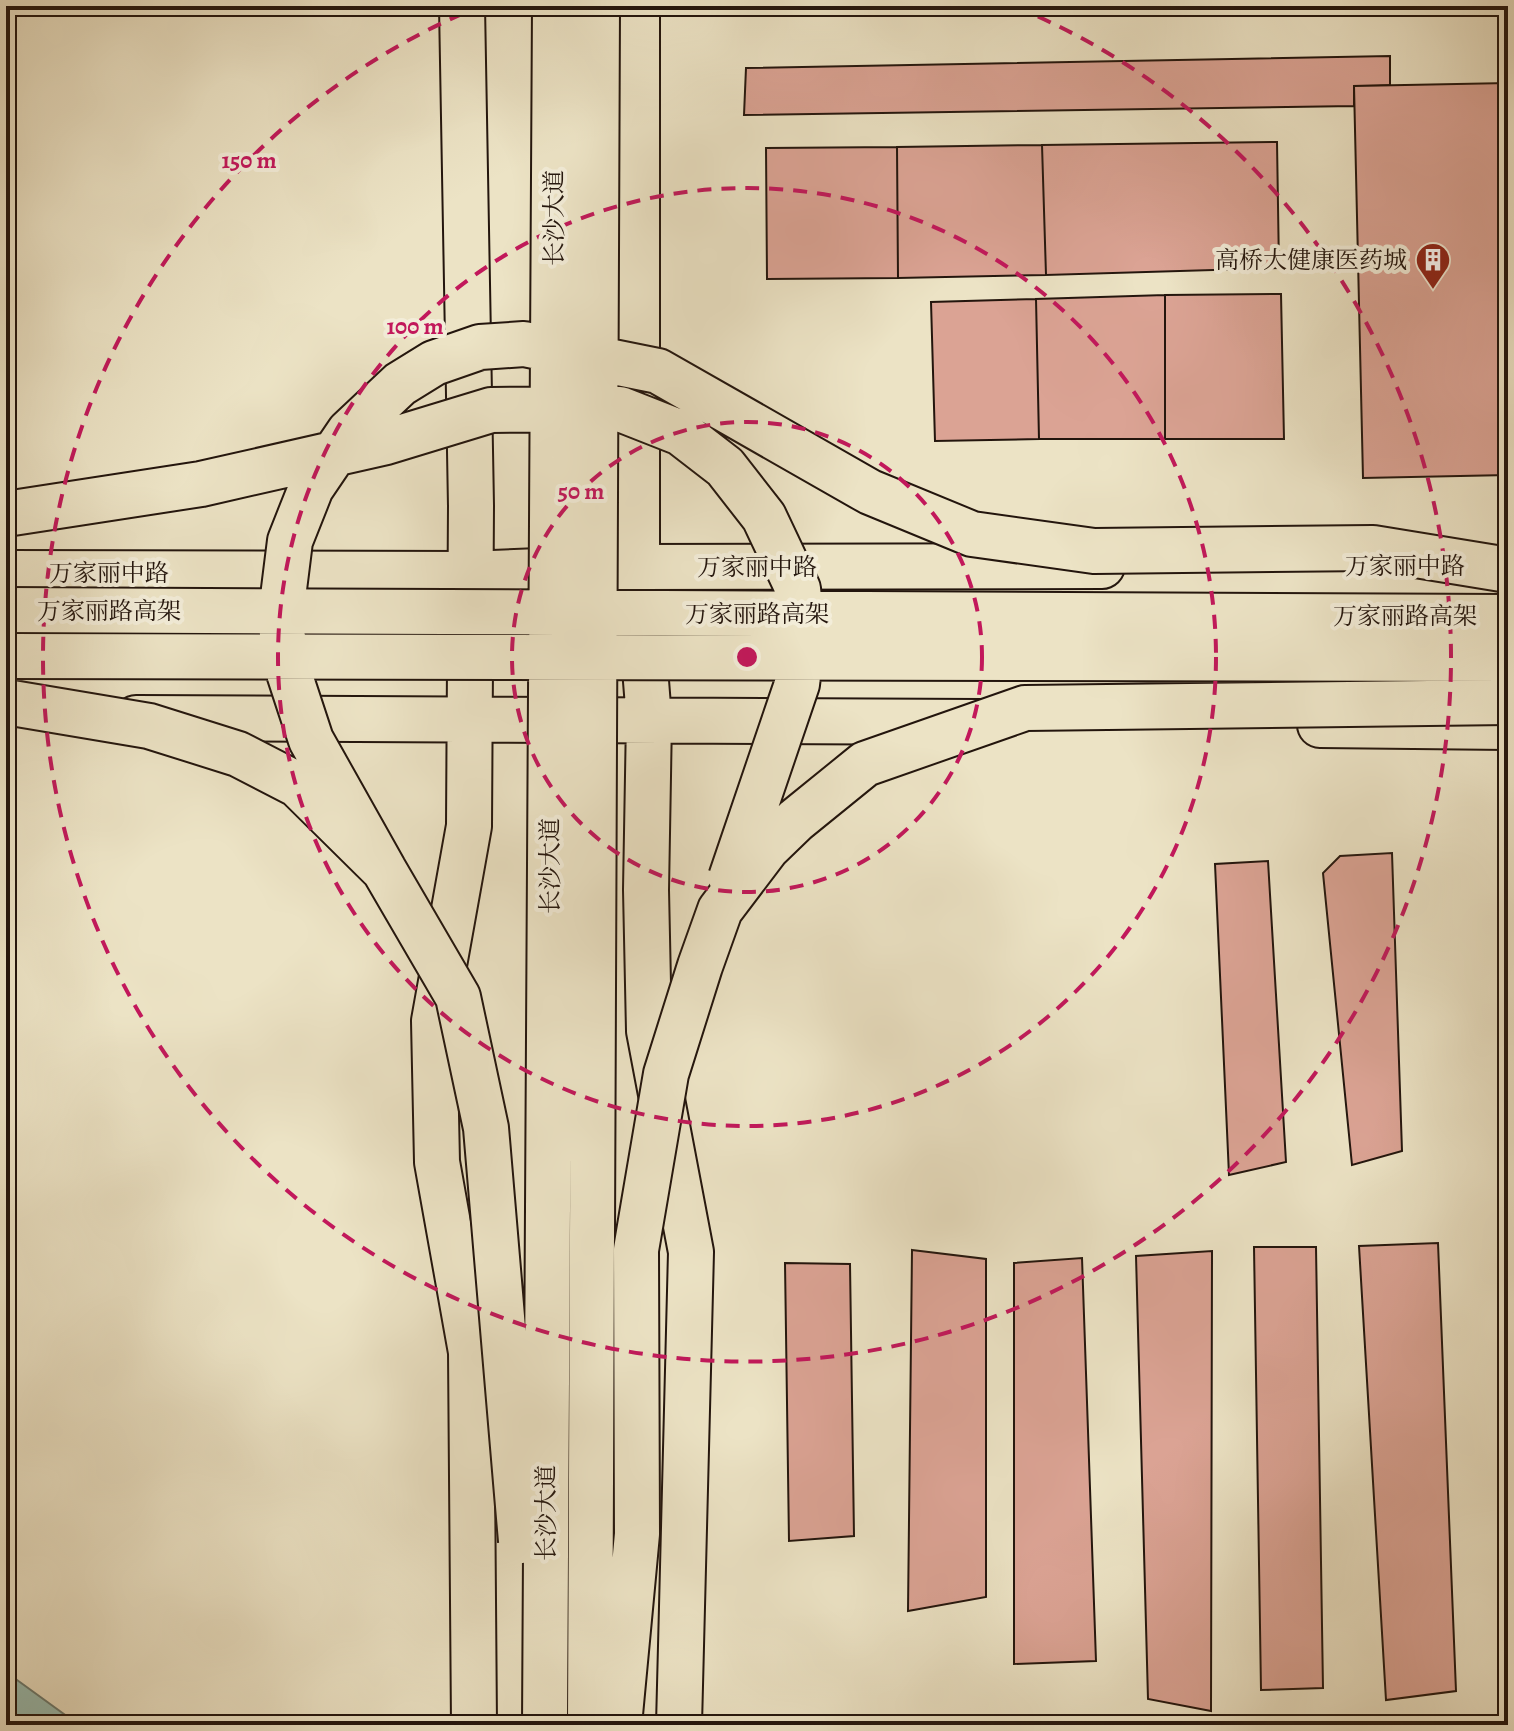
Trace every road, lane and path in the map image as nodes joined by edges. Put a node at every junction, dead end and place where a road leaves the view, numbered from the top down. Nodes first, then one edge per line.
1 (462, 6) edge
2 (555, 6) edge
3 (597, 6) edge
4 (637, 6) edge
5 (6, 514) edge
6 (637, 567) junction
7 (1508, 568) edge
8 (6, 573) edge
9 (469, 574) junction
10 (6, 610) edge
11 (1508, 617) edge
12 (6, 656) edge
13 (1508, 659) edge
14 (6, 702) edge
15 (1508, 702) edge
16 (6, 717) edge
17 (469, 719) junction
18 (649, 719) junction
19 (1508, 727) edge
20 (384, 870) junction
21 (720, 910) junction
22 (474, 1725) edge
23 (536, 1725) edge
24 (545, 1725) edge
25 (590, 1725) edge
26 (619, 1725) edge
27 (679, 1725) edge

1 - 9 main road
2 - 24 main road, 长沙大道, bridge
3 - 25 main road, 长沙大道, bridge
4 - 6 main road
5 - 21 main road, bridge
6 - 7 main road, 万家丽中路
6 - 9 main road, 万家丽中路
6 - 18 main road
7 - 20 main road, bridge
8 - 9 main road, 万家丽中路
9 - 17 main road
10 - 11 main road, 万家丽路高架, bridge
12 - 13 main road, 万家丽路高架, bridge
14 - 20 main road, bridge
15 - 21 main road, bridge
16 - 17 main road
17 - 18 main road
17 - 22 main road
18 - 19 main road
18 - 27 main road
20 - 23 main road, bridge
21 - 26 main road, bridge

